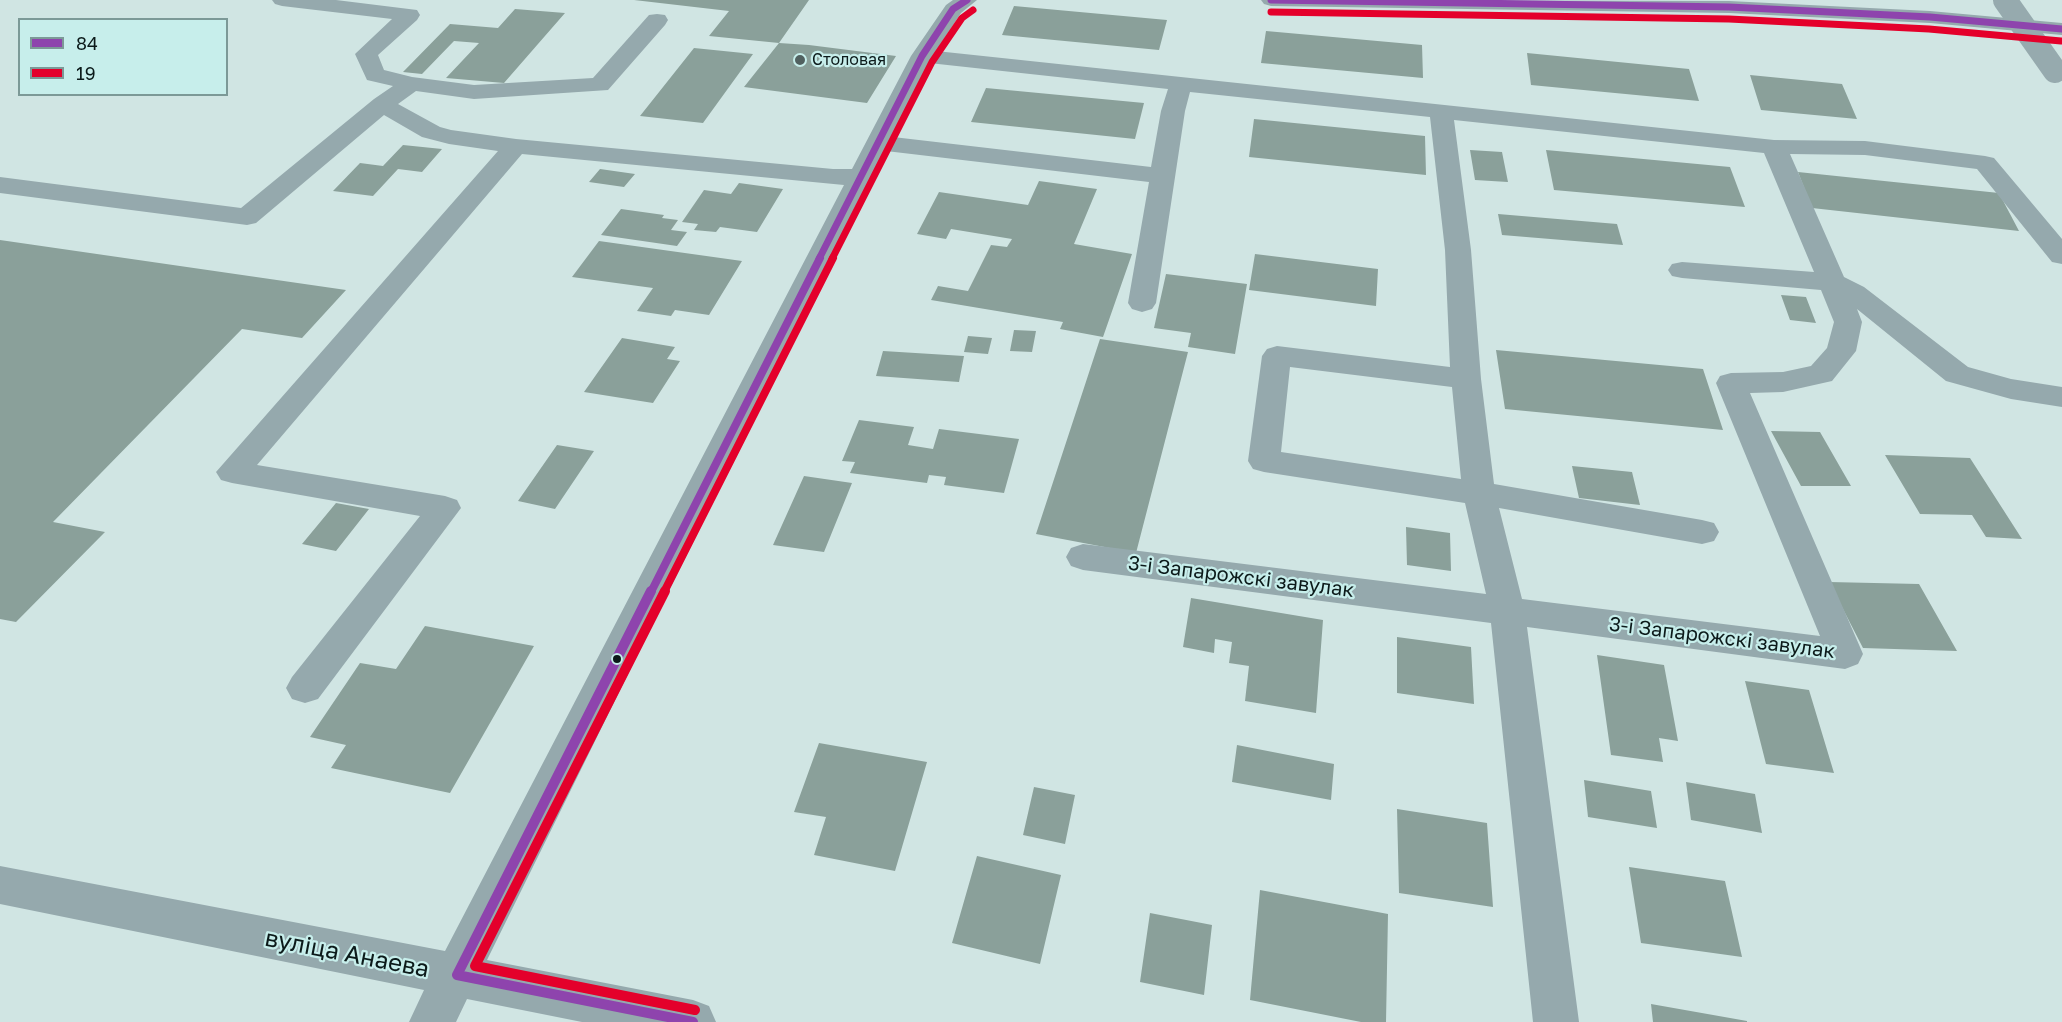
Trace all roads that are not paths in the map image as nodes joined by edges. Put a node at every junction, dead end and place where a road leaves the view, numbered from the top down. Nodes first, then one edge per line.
1 (282, 0) edge
2 (967, 0) edge
3 (1271, 0) edge
4 (2005, 0) edge
5 (657, 20) dead end
6 (2062, 29) edge
7 (922, 56) junction
8 (2055, 71) dead end
9 (412, 84) junction
10 (1181, 84) junction
11 (382, 104) junction
12 (1441, 111) junction
13 (878, 142) junction
14 (516, 146) junction
15 (1774, 147) junction
16 (1163, 176) junction
17 (860, 177) junction
18 (0, 185) edge
19 (2062, 256) edge
20 (1682, 270) dead end
21 (1832, 282) junction
22 (1142, 303) dead end
23 (1466, 378) junction
24 (2062, 397) edge
25 (1479, 493) junction
26 (1702, 532) dead end
27 (1083, 557) dead end
28 (1507, 610) junction
29 (305, 688) dead end
30 (0, 885) edge
31 (457, 975) junction
32 (432, 1022) edge
33 (693, 1022) edge
34 (1556, 1022) edge

1 - 9 street
2 - 7 street
3 - 6 street
4 - 8 main road, bridge
5 - 9 street
7 - 10 street
7 - 13 street
9 - 11 street
10 - 12 street
10 - 16 street
11 - 14 street
11 - 18 street
12 - 15 street
12 - 23 street
13 - 16 street
13 - 17 street
14 - 17 street
14 - 29 street
15 - 19 street
15 - 21 street
16 - 22 street
17 - 31 street
20 - 21 street
21 - 24 street
21 - 28 street, 3-і Запарожскі завулак
23 - 25 street
23 - 25 street
25 - 26 street
25 - 28 street
27 - 28 street, 3-і Запарожскі завулак
28 - 34 street
30 - 31 street, вуліца Анаева
31 - 32 street
31 - 33 street, вуліца Анаева

